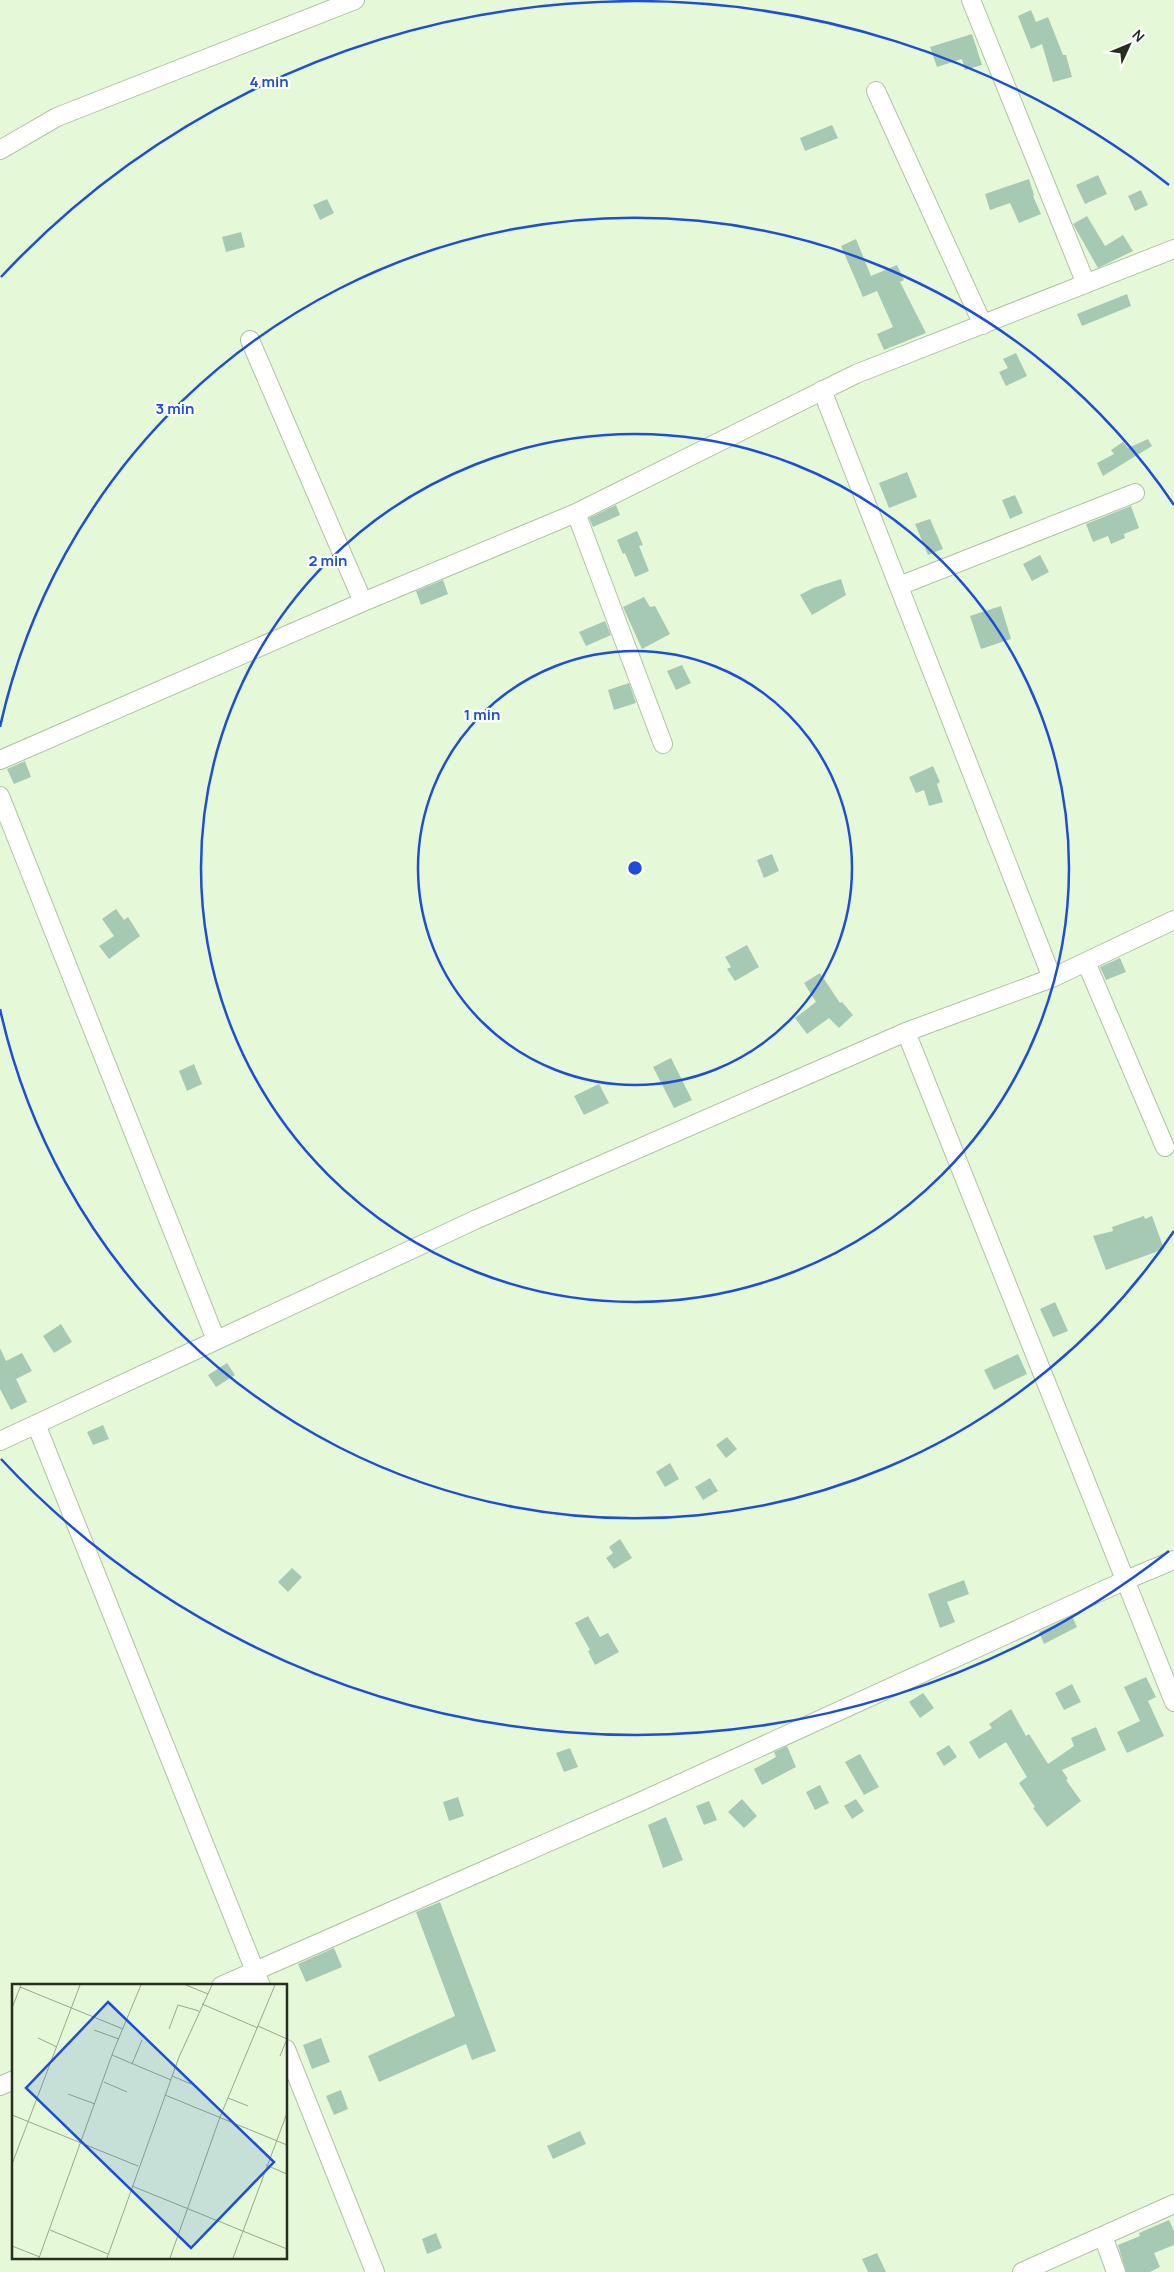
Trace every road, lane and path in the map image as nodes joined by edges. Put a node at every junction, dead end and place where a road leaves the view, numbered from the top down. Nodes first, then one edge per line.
1 (354, 0) edge
2 (971, 0) edge
3 (876, 91) dead end
4 (0, 150) edge
5 (1174, 249) edge
6 (1086, 284) junction
7 (983, 325) junction
8 (250, 340) dead end
9 (822, 390) junction
10 (1135, 493) dead end
11 (576, 513) junction
12 (899, 586) junction
13 (363, 602) junction
14 (663, 744) dead end
15 (0, 760) edge
16 (0, 796) edge
17 (1174, 920) edge
18 (1086, 962) junction
19 (1052, 978) junction
20 (906, 1032) junction
21 (1165, 1147) dead end
22 (216, 1340) junction
23 (36, 1424) junction
24 (0, 1440) edge
25 (1174, 1560) edge
26 (1126, 1580) junction
27 (1174, 1702) edge
28 (258, 1978) edge
29 (230, 1984) edge
30 (288, 2054) edge
31 (12, 2081) edge
32 (0, 2086) edge
33 (1174, 2204) edge
34 (1103, 2236) junction
35 (375, 2272) edge
36 (1022, 2272) edge
37 (1116, 2272) edge

1 - 4 street
2 - 6 street
3 - 7 street
5 - 6 street
6 - 7 street
7 - 9 street
8 - 13 street
9 - 11 street
9 - 12 street
10 - 12 street
11 - 13 street
11 - 14 street
12 - 19 street
13 - 15 street
16 - 22 street
17 - 18 street
18 - 19 street
18 - 21 street
19 - 20 street
20 - 22 street
20 - 26 street
22 - 23 street
23 - 24 street
23 - 28 street
25 - 26 street
26 - 27 street
26 - 28 street
28 - 29 street
30 - 35 street
31 - 32 street
33 - 34 street
34 - 36 street
34 - 37 street

